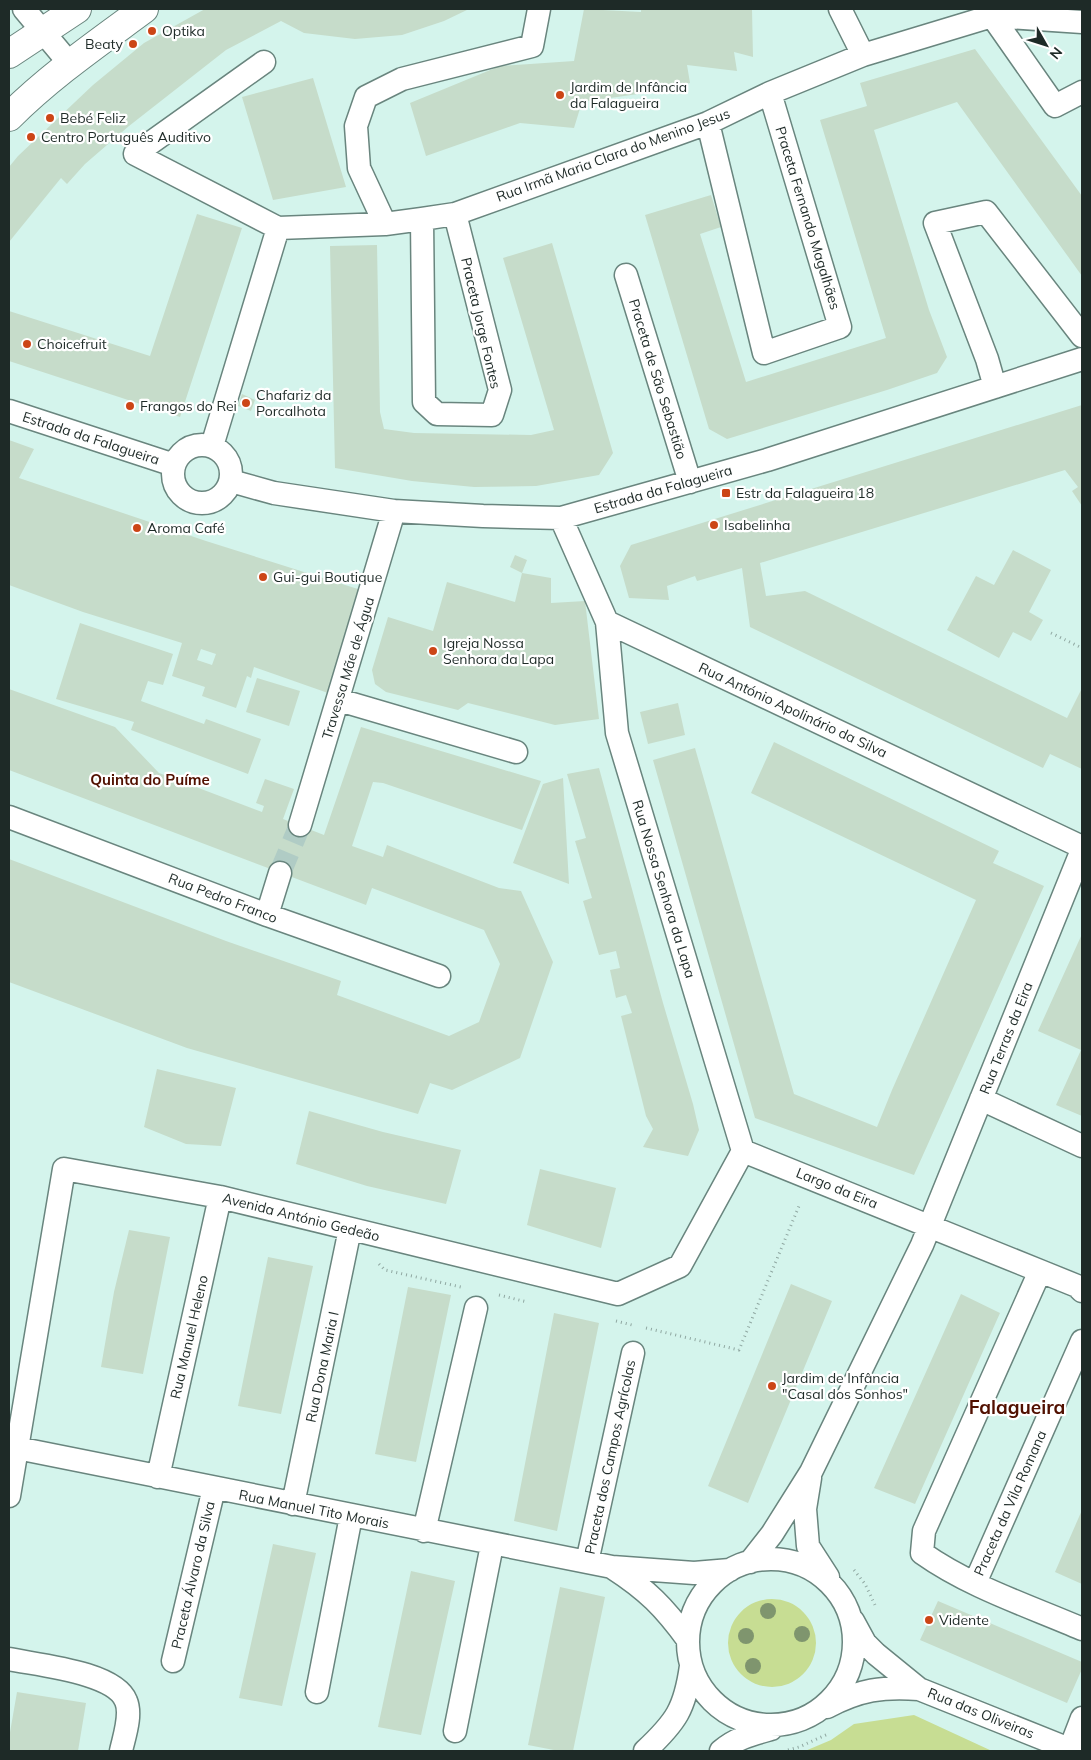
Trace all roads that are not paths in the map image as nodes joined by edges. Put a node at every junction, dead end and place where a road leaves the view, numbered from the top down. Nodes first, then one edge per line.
1 (24, 9) edge
2 (77, 9) edge
3 (144, 9) edge
4 (539, 9) edge
5 (840, 9) edge
6 (992, 16) junction
7 (1082, 22) edge
8 (42, 31) junction
9 (9, 54) edge
10 (863, 55) junction
11 (264, 62) dead end
12 (70, 64) junction
13 (1082, 92) edge
14 (770, 93) junction
15 (9, 117) edge
16 (708, 123) junction
17 (455, 214) junction
18 (422, 219) junction
19 (385, 224) junction
20 (278, 228) junction
21 (626, 275) dead end
22 (1082, 336) edge
23 (1082, 359) edge
24 (995, 387) junction
25 (9, 411) edge
26 (212, 446) junction
27 (174, 465) junction
28 (231, 482) junction
29 (690, 482) junction
30 (394, 511) junction
31 (561, 518) junction
32 (607, 622) junction
33 (339, 700) junction
34 (516, 752) dead end
35 (9, 817) edge
36 (300, 825) tunnel mouth
37 (1082, 849) edge
38 (280, 874) tunnel mouth
39 (267, 915) junction
40 (439, 976) dead end
41 (981, 1099) junction
42 (1082, 1146) edge
43 (744, 1151) junction
44 (220, 1197) junction
45 (930, 1226) junction
46 (350, 1229) junction
47 (1040, 1271) junction
48 (1082, 1291) edge
49 (476, 1308) dead end
50 (1082, 1341) edge
51 (633, 1353) dead end
52 (17, 1448) junction
53 (811, 1472) junction
54 (158, 1477) junction
55 (214, 1488) junction
56 (9, 1496) edge
57 (293, 1504) junction
58 (351, 1516) junction
59 (424, 1531) junction
60 (492, 1545) junction
61 (587, 1562) junction
62 (740, 1566) junction
63 (612, 1567) junction
64 (975, 1583) junction
65 (838, 1592) junction
66 (850, 1616) junction
67 (1082, 1628) edge
68 (688, 1640) junction
69 (9, 1659) edge
70 (173, 1662) dead end
71 (691, 1666) junction
72 (919, 1688) junction
73 (317, 1692) dead end
74 (814, 1714) junction
75 (1082, 1718) edge
76 (788, 1724) junction
77 (455, 1732) dead end
78 (1072, 1750) edge
79 (121, 1751) edge
80 (645, 1751) edge
81 (721, 1751) edge

1 - 8 street
2 - 8 main road
3 - 12 main road
4 - 19 street
5 - 10 street
6 - 7 street, Rua Irmã Maria Clara do Menino Jesus
6 - 10 street, Rua Irmã Maria Clara do Menino Jesus
6 - 13 street
8 - 9 main road
8 - 12 street
10 - 14 street, Rua Irmã Maria Clara do Menino Jesus
11 - 20 street, Rua Irmã Maria Clara do Menino Jesus
12 - 15 main road
14 - 16 street, Rua Irmã Maria Clara do Menino Jesus
14 - 16 street, Praceta Fernando Magalhães
16 - 17 street, Rua Irmã Maria Clara do Menino Jesus
17 - 18 street, Rua Irmã Maria Clara do Menino Jesus
17 - 18 street, Praceta Jorge Fontes
18 - 19 street, Rua Irmã Maria Clara do Menino Jesus
19 - 20 street, Rua Irmã Maria Clara do Menino Jesus
20 - 26 street
21 - 29 street, Praceta de São Sebastião
22 - 24 street
23 - 24 street, Estrada da Falagueira
24 - 29 street, Estrada da Falagueira
25 - 27 street, Estrada da Falagueira
26 - 27 street, Estrada da Falagueira
26 - 28 street
27 - 28 street, Estrada da Falagueira
28 - 30 street, Estrada da Falagueira
29 - 31 street, Estrada da Falagueira
30 - 31 street, Estrada da Falagueira
30 - 33 street, Travessa Mãe de Água
31 - 32 street
32 - 37 street, Rua António Apolinário da Silva
32 - 43 street, Rua Nossa Senhora da Lapa
33 - 34 street
33 - 36 street, Travessa Mãe de Água
35 - 39 street, Rua Pedro Franco
37 - 41 street, Rua Terras da Eira
38 - 39 street
39 - 40 street, Rua Pedro Franco
41 - 42 street
41 - 45 street, Rua Terras da Eira
43 - 45 street, Largo da Eira
43 - 46 street, Avenida António Gedeão
44 - 46 street, Avenida António Gedeão
44 - 52 street, Avenida António Gedeão
44 - 54 street, Rua Manuel Heleno
45 - 47 street
45 - 53 street, Rua Terras da Eira
46 - 57 street, Rua Dona Maria I
47 - 48 street
47 - 64 street, Praceta da Vila Romana
49 - 59 street
50 - 64 street, Praceta da Vila Romana
51 - 61 street, Praceta dos Campos Agrícolas
52 - 54 street, Rua Manuel Tito Morais
52 - 56 street
53 - 62 street
53 - 65 street
54 - 55 street, Rua Manuel Tito Morais
55 - 57 street, Rua Manuel Tito Morais
55 - 70 street, Praceta Álvaro da Silva
57 - 58 street, Rua Manuel Tito Morais
58 - 59 street, Rua Manuel Tito Morais
58 - 73 street
59 - 60 street, Rua Manuel Tito Morais
60 - 61 street, Rua Manuel Tito Morais
60 - 77 street
61 - 63 street, Rua Manuel Tito Morais
62 - 63 street, Rua Manuel Tito Morais
62 - 65 street
62 - 68 street
63 - 68 street, Rua Manuel Tito Morais
64 - 67 street, Praceta da Vila Romana
65 - 66 street
66 - 72 street, Rua das Oliveiras
66 - 74 street
68 - 71 street
69 - 79 street
71 - 76 street
71 - 80 street
72 - 74 street, Rua das Oliveiras
72 - 78 street, Rua das Oliveiras
74 - 76 street
75 - 78 street
76 - 81 street

